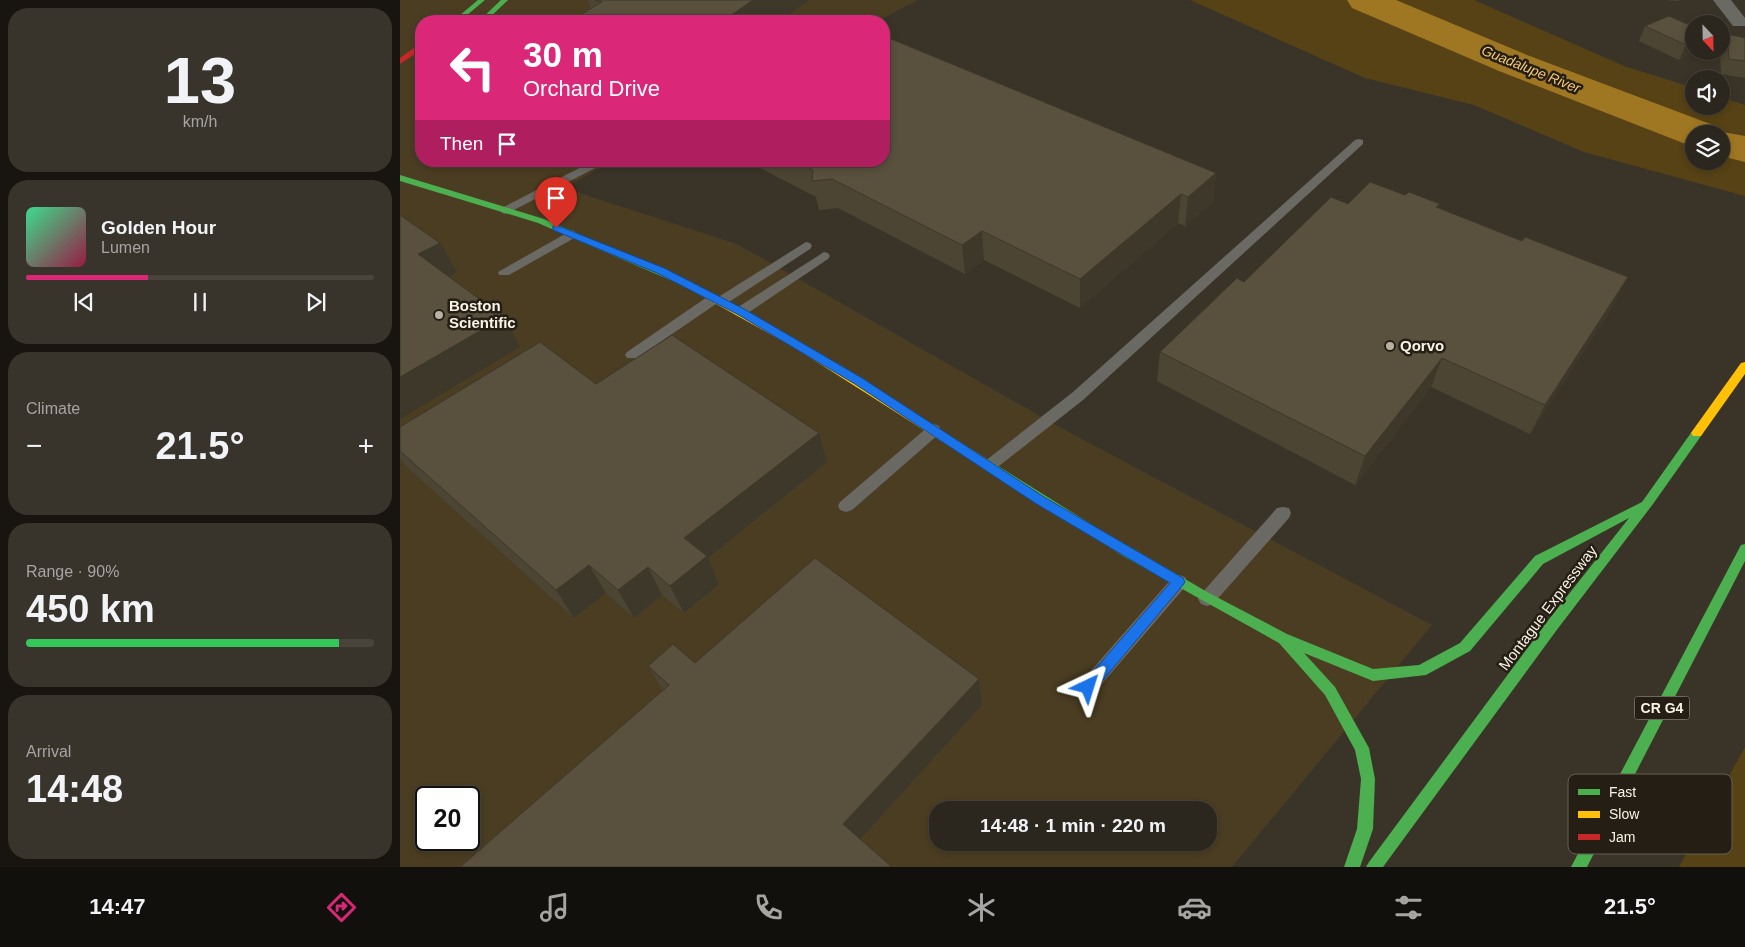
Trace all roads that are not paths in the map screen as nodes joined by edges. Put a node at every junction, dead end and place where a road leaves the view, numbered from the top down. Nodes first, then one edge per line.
1 (482, 0) edge
2 (504, 0) edge
3 (1722, 0) edge
4 (463, 15) edge
5 (488, 15) edge
6 (1739, 22) dead end
7 (415, 51) edge
8 (400, 62) edge
9 (1359, 142) dead end
10 (588, 167) edge
11 (400, 178) edge
12 (504, 210) junction
13 (572, 234) junction
14 (806, 246) dead end
15 (824, 256) dead end
16 (504, 272) dead end
17 (718, 300) junction
18 (740, 312) junction
19 (632, 355) dead end
20 (1745, 366) edge
21 (934, 430) junction
22 (989, 466) junction
23 (1649, 501) junction
24 (846, 506) dead end
25 (1283, 513) dead end
26 (1745, 549) edge
27 (1178, 582) junction
28 (1207, 598) junction
29 (1282, 638) junction
30 (1088, 687) dead end
31 (1628, 774) edge
32 (1586, 854) edge
33 (1352, 867) edge
34 (1374, 867) edge
35 (1579, 867) edge

1 - 4 main road
2 - 5 main road
3 - 6 street
7 - 8 main road
9 - 22 lane
10 - 12 lane
11 - 12 main road
12 - 13 main road
13 - 16 lane
13 - 17 main road
14 - 17 lane
15 - 18 lane
17 - 18 main road
17 - 19 lane
18 - 21 main road
20 - 23 main road, Montague Expressway
21 - 22 main road
21 - 24 lane
22 - 27 main road
23 - 29 main road
23 - 34 main road, Montague Expressway
25 - 28 lane
26 - 31 main road, CR G4
27 - 28 main road
27 - 30 lane
28 - 29 main road
29 - 33 main road
32 - 35 main road, CR G4

